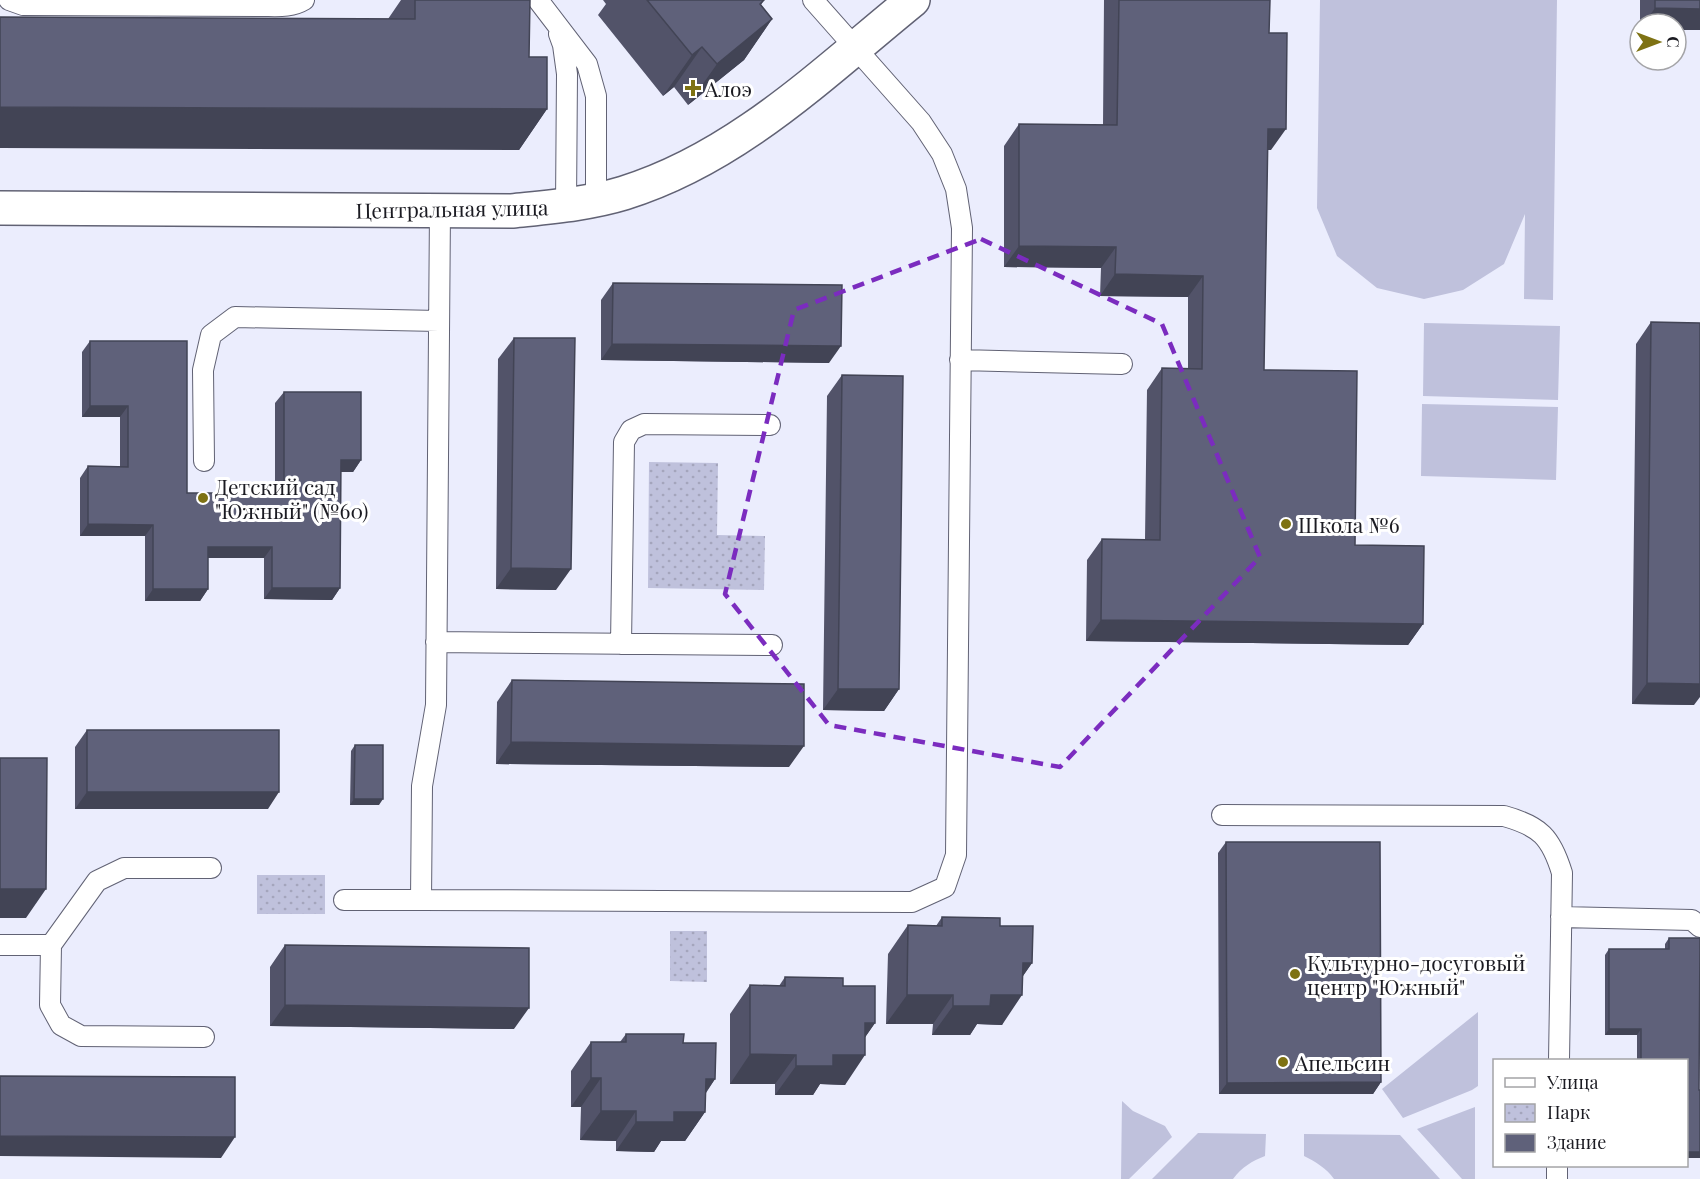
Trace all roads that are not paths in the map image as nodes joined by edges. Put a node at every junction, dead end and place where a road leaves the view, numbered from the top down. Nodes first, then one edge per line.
1 (9, 0) edge
2 (304, 0) edge
3 (538, 0) edge
4 (813, 0) edge
5 (913, 0) edge
6 (552, 17) junction
7 (855, 47) junction
8 (581, 202) junction
9 (0, 208) edge
10 (440, 210) junction
11 (439, 321) junction
12 (960, 360) junction
13 (1122, 364) dead end
14 (770, 425) dead end
15 (204, 461) dead end
16 (436, 642) junction
17 (621, 644) junction
18 (772, 645) dead end
19 (1222, 815) dead end
20 (211, 868) dead end
21 (344, 900) dead end
22 (421, 900) junction
23 (1561, 916) junction
24 (1700, 927) edge
25 (0, 945) edge
26 (51, 945) junction
27 (204, 1037) dead end
28 (1559, 1059) edge

1 - 2 lane
3 - 6 lane
4 - 7 lane
5 - 7 street, Центральная улица
6 - 8 lane
6 - 8 lane
7 - 8 street, Центральная улица
7 - 12 lane
8 - 10 street, Центральная улица
9 - 10 street, Центральная улица
10 - 11 lane
11 - 15 lane
11 - 16 lane
12 - 13 lane
12 - 22 lane
14 - 17 lane
16 - 17 lane
16 - 22 lane
17 - 18 lane
19 - 23 lane
20 - 26 lane
21 - 22 lane
23 - 24 lane
23 - 28 lane
25 - 26 lane
26 - 27 lane

